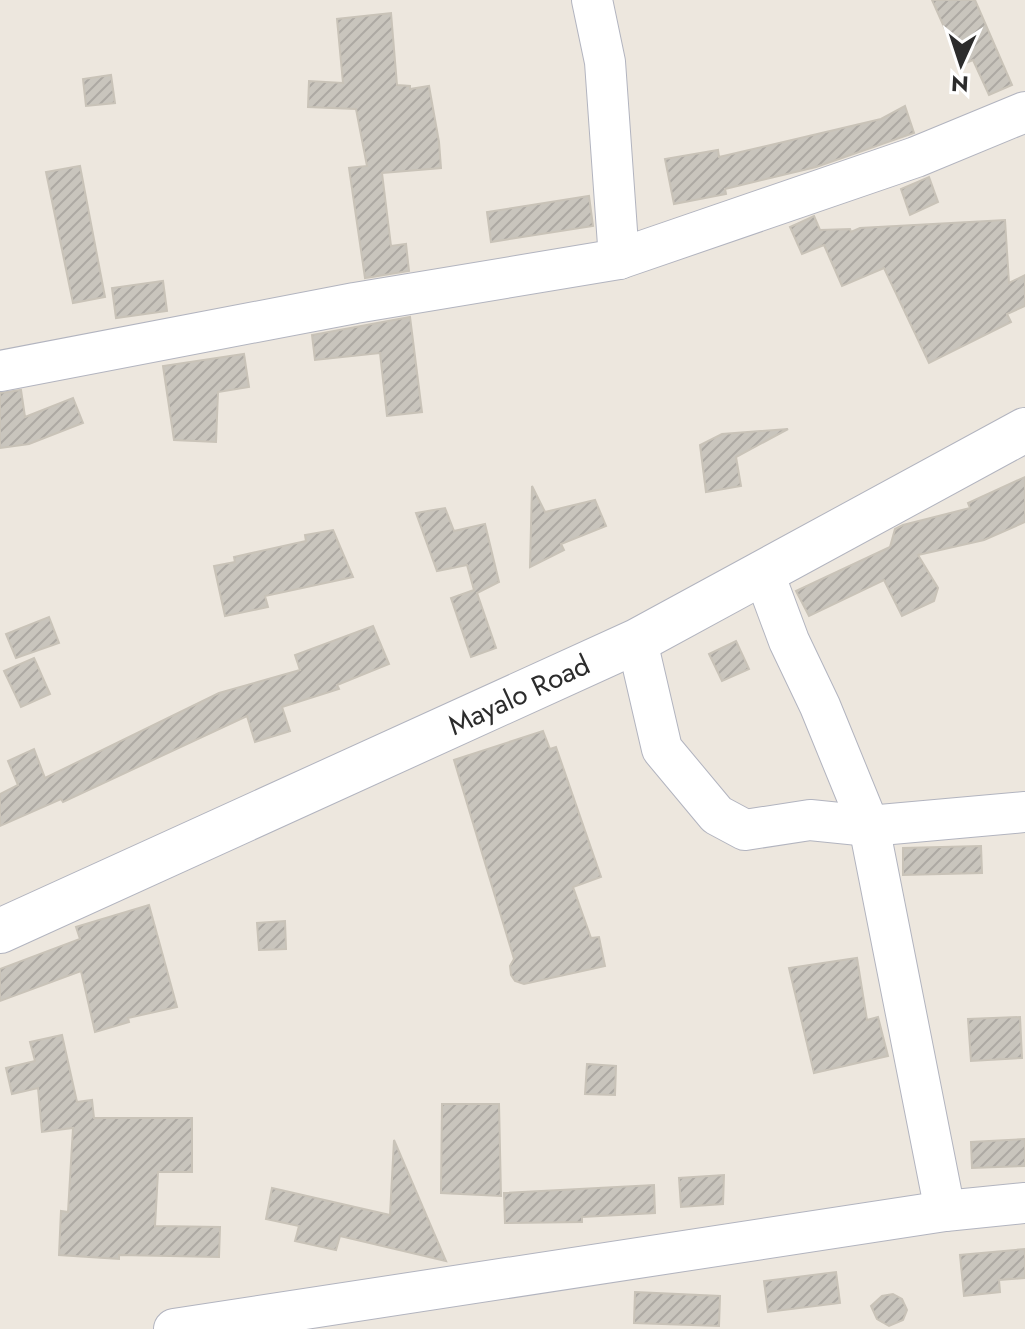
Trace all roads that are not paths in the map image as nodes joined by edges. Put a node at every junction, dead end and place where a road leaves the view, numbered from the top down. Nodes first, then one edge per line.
1 (592, 0) edge
2 (1025, 112) edge
3 (619, 259) junction
4 (0, 371) edge
5 (1025, 430) edge
6 (763, 571) junction
7 (637, 641) junction
8 (1025, 812) edge
9 (869, 826) junction
10 (0, 931) edge
11 (1025, 1203) edge
12 (945, 1211) junction
13 (174, 1329) edge

1 - 3 street
2 - 3 street
3 - 4 street
5 - 6 street, Mayalo Road
6 - 7 street, Mayalo Road
6 - 9 street
7 - 9 street
7 - 10 street, Mayalo Road
8 - 9 street
9 - 12 street
11 - 12 street
12 - 13 street

